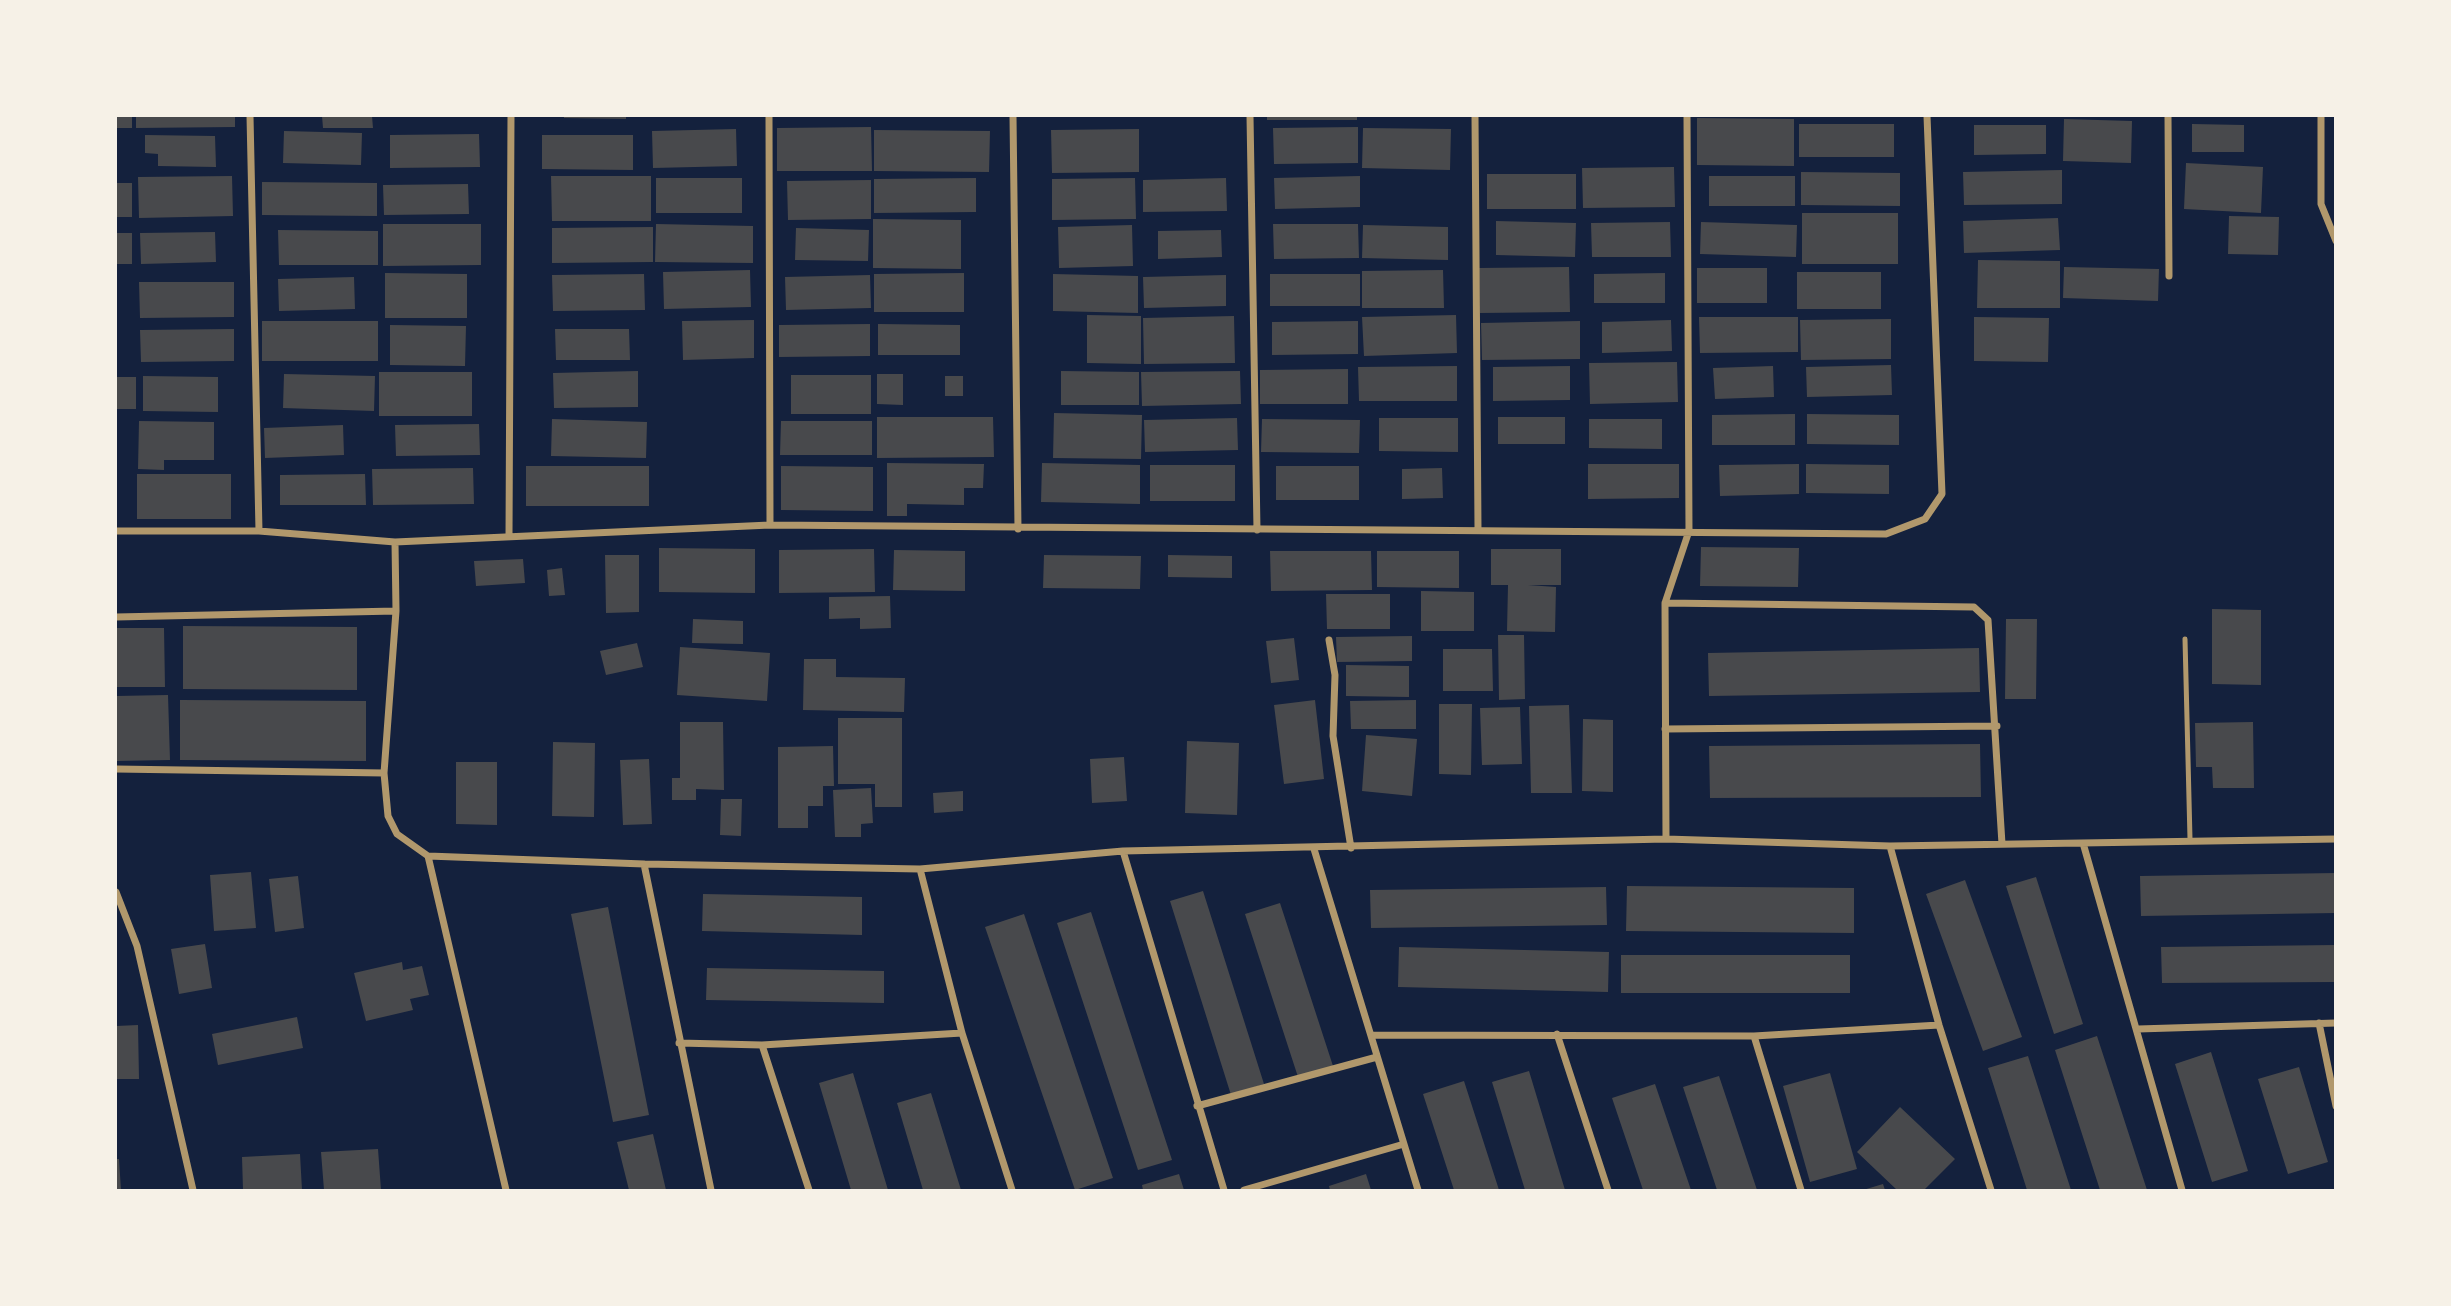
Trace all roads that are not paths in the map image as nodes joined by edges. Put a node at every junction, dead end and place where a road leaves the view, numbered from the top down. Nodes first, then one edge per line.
1 (250, 116) edge
2 (511, 116) edge
3 (769, 116) edge
4 (1013, 116) edge
5 (1250, 116) edge
6 (1475, 116) edge
7 (1687, 116) edge
8 (1927, 116) edge
9 (2168, 116) edge
10 (2321, 116) edge
11 (2336, 241) edge
12 (2169, 276) dead end
13 (770, 525) junction
14 (1018, 529) junction
15 (1478, 529) junction
16 (1257, 530) junction
17 (116, 531) edge
18 (259, 531) junction
19 (1689, 531) junction
20 (509, 535) junction
21 (395, 542) junction
22 (1665, 603) junction
23 (396, 611) junction
24 (116, 617) edge
25 (2185, 639) dead end
26 (1329, 640) dead end
27 (1997, 726) junction
28 (1665, 729) junction
29 (116, 769) edge
30 (384, 773) junction
31 (1666, 839) junction
32 (2190, 839) junction
33 (2336, 839) edge
34 (2083, 843) junction
35 (2002, 844) junction
36 (1890, 846) junction
37 (1351, 848) junction
38 (1314, 849) junction
39 (1123, 851) junction
40 (428, 856) junction
41 (644, 864) junction
42 (920, 869) junction
43 (116, 892) edge
44 (2319, 1023) junction
45 (2336, 1023) edge
46 (1939, 1025) junction
47 (2138, 1029) junction
48 (962, 1033) junction
49 (1557, 1034) junction
50 (1371, 1035) junction
51 (1754, 1036) junction
52 (679, 1044) junction
53 (762, 1045) junction
54 (1377, 1057) junction
55 (1197, 1106) junction
56 (2336, 1106) edge
57 (1404, 1144) junction
58 (193, 1191) edge
59 (506, 1191) edge
60 (711, 1191) edge
61 (810, 1191) edge
62 (1012, 1191) edge
63 (1224, 1191) edge
64 (1244, 1191) edge
65 (1418, 1191) edge
66 (1608, 1191) edge
67 (1801, 1191) edge
68 (1990, 1191) edge
69 (2182, 1191) edge

1 - 18 street
2 - 20 street
3 - 13 street
4 - 14 street
5 - 16 street
6 - 15 street
7 - 19 street
8 - 19 street
9 - 12 street
10 - 11 street
13 - 14 street
13 - 20 street
14 - 16 street
15 - 16 street
15 - 19 street
17 - 18 street
18 - 21 street
19 - 22 street
20 - 21 street
21 - 23 street
22 - 27 street
22 - 28 street
23 - 24 street
23 - 30 street
25 - 32 lane
26 - 37 street
27 - 28 street
27 - 35 street
28 - 31 street
29 - 30 street
30 - 40 street
31 - 36 street
31 - 37 street
32 - 33 street
32 - 34 street
34 - 35 street
34 - 47 street
35 - 36 street
36 - 46 street
37 - 38 street
38 - 39 street
38 - 50 street
39 - 42 street
39 - 55 street
40 - 41 street
40 - 59 street
41 - 42 street
41 - 52 street
42 - 48 street
43 - 58 street
44 - 45 street
44 - 47 street
44 - 56 street
46 - 51 street
46 - 68 street
47 - 69 street
48 - 53 street
48 - 62 street
49 - 50 street
49 - 51 street
49 - 66 street
50 - 54 street
51 - 67 street
52 - 53 street
52 - 60 street
53 - 61 street
54 - 55 street
54 - 57 street
55 - 63 street
57 - 64 street
57 - 65 street

